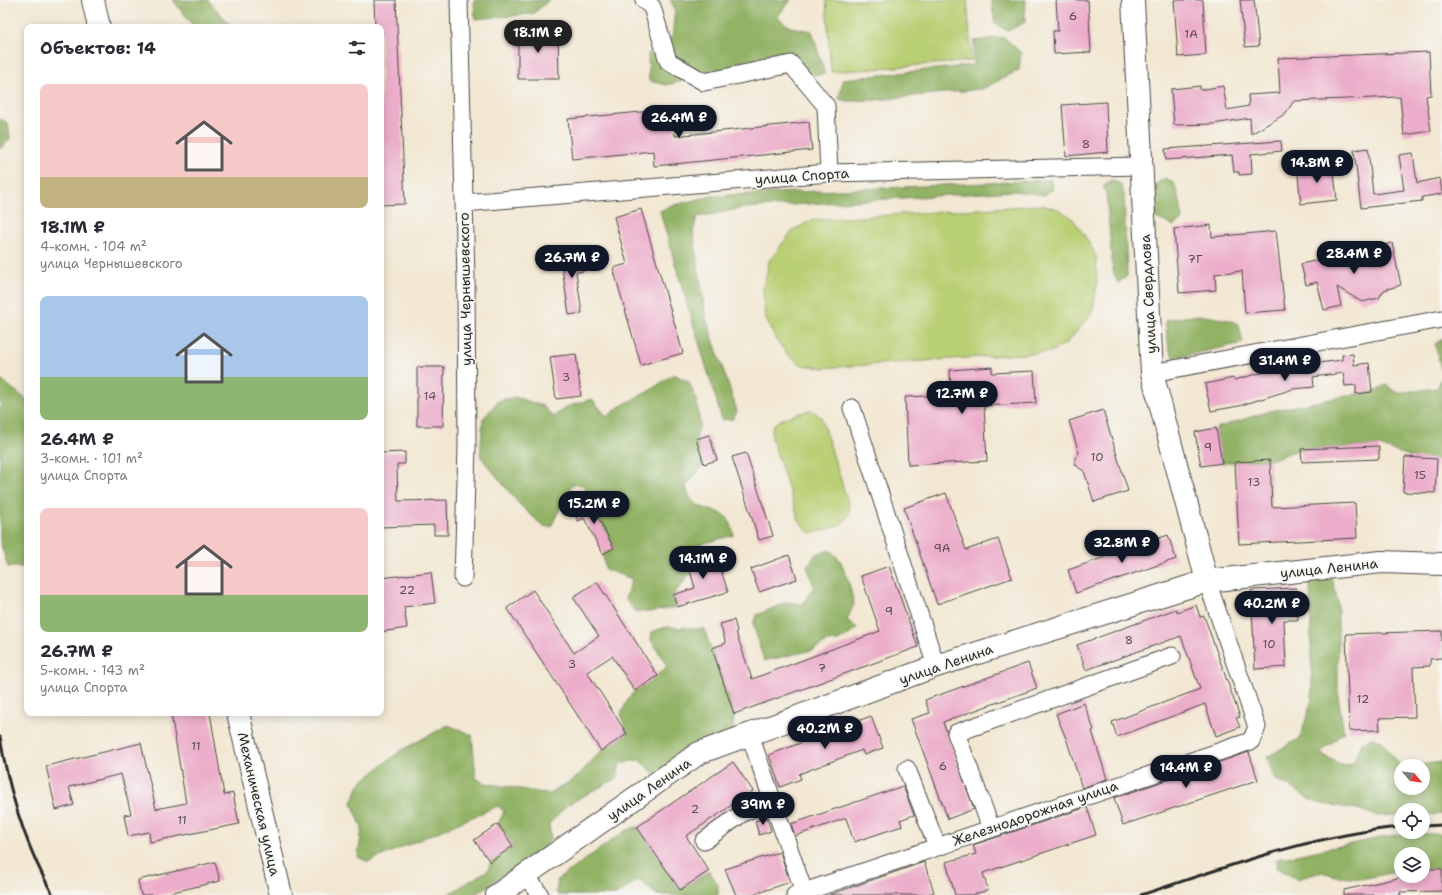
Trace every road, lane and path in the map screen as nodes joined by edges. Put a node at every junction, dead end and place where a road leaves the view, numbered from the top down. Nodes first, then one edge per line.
1 (93, 0) edge
2 (459, 0) edge
3 (644, 0) edge
4 (1133, 0) edge
5 (98, 24) edge
6 (1141, 166) junction
7 (829, 173) junction
8 (464, 203) junction
9 (1442, 319) edge
10 (1152, 373) junction
11 (852, 408) dead end
12 (1442, 564) edge
13 (463, 578) dead end
14 (1207, 581) junction
15 (1172, 656) dead end
16 (936, 666) junction
17 (239, 716) edge
18 (750, 735) junction
19 (907, 769) dead end
20 (771, 799) junction
21 (991, 828) junction
22 (704, 841) dead end
23 (937, 846) junction
24 (526, 875) junction
25 (799, 893) edge
26 (280, 895) edge
27 (497, 895) edge
28 (540, 895) edge

1 - 5 main road
2 - 8 street, улица Чернышевского
3 - 7 street
4 - 6 main road, улица Свердлова
6 - 7 street, улица Спорта
6 - 10 main road, улица Свердлова
7 - 8 street, улица Спорта
8 - 13 street, улица Чернышевского
9 - 10 street
10 - 14 main road, улица Свердлова
11 - 16 street
12 - 14 main road, улица Ленина
14 - 16 main road, улица Ленина
14 - 21 street, Железнодорожная улица
15 - 21 street
16 - 18 main road, улица Ленина
17 - 26 main road, Механическая улица
18 - 20 street
18 - 24 main road, улица Ленина
19 - 23 street
20 - 22 street
20 - 25 street
21 - 23 street, Железнодорожная улица
23 - 25 street, Железнодорожная улица
24 - 27 main road, улица Ленина
24 - 28 street

